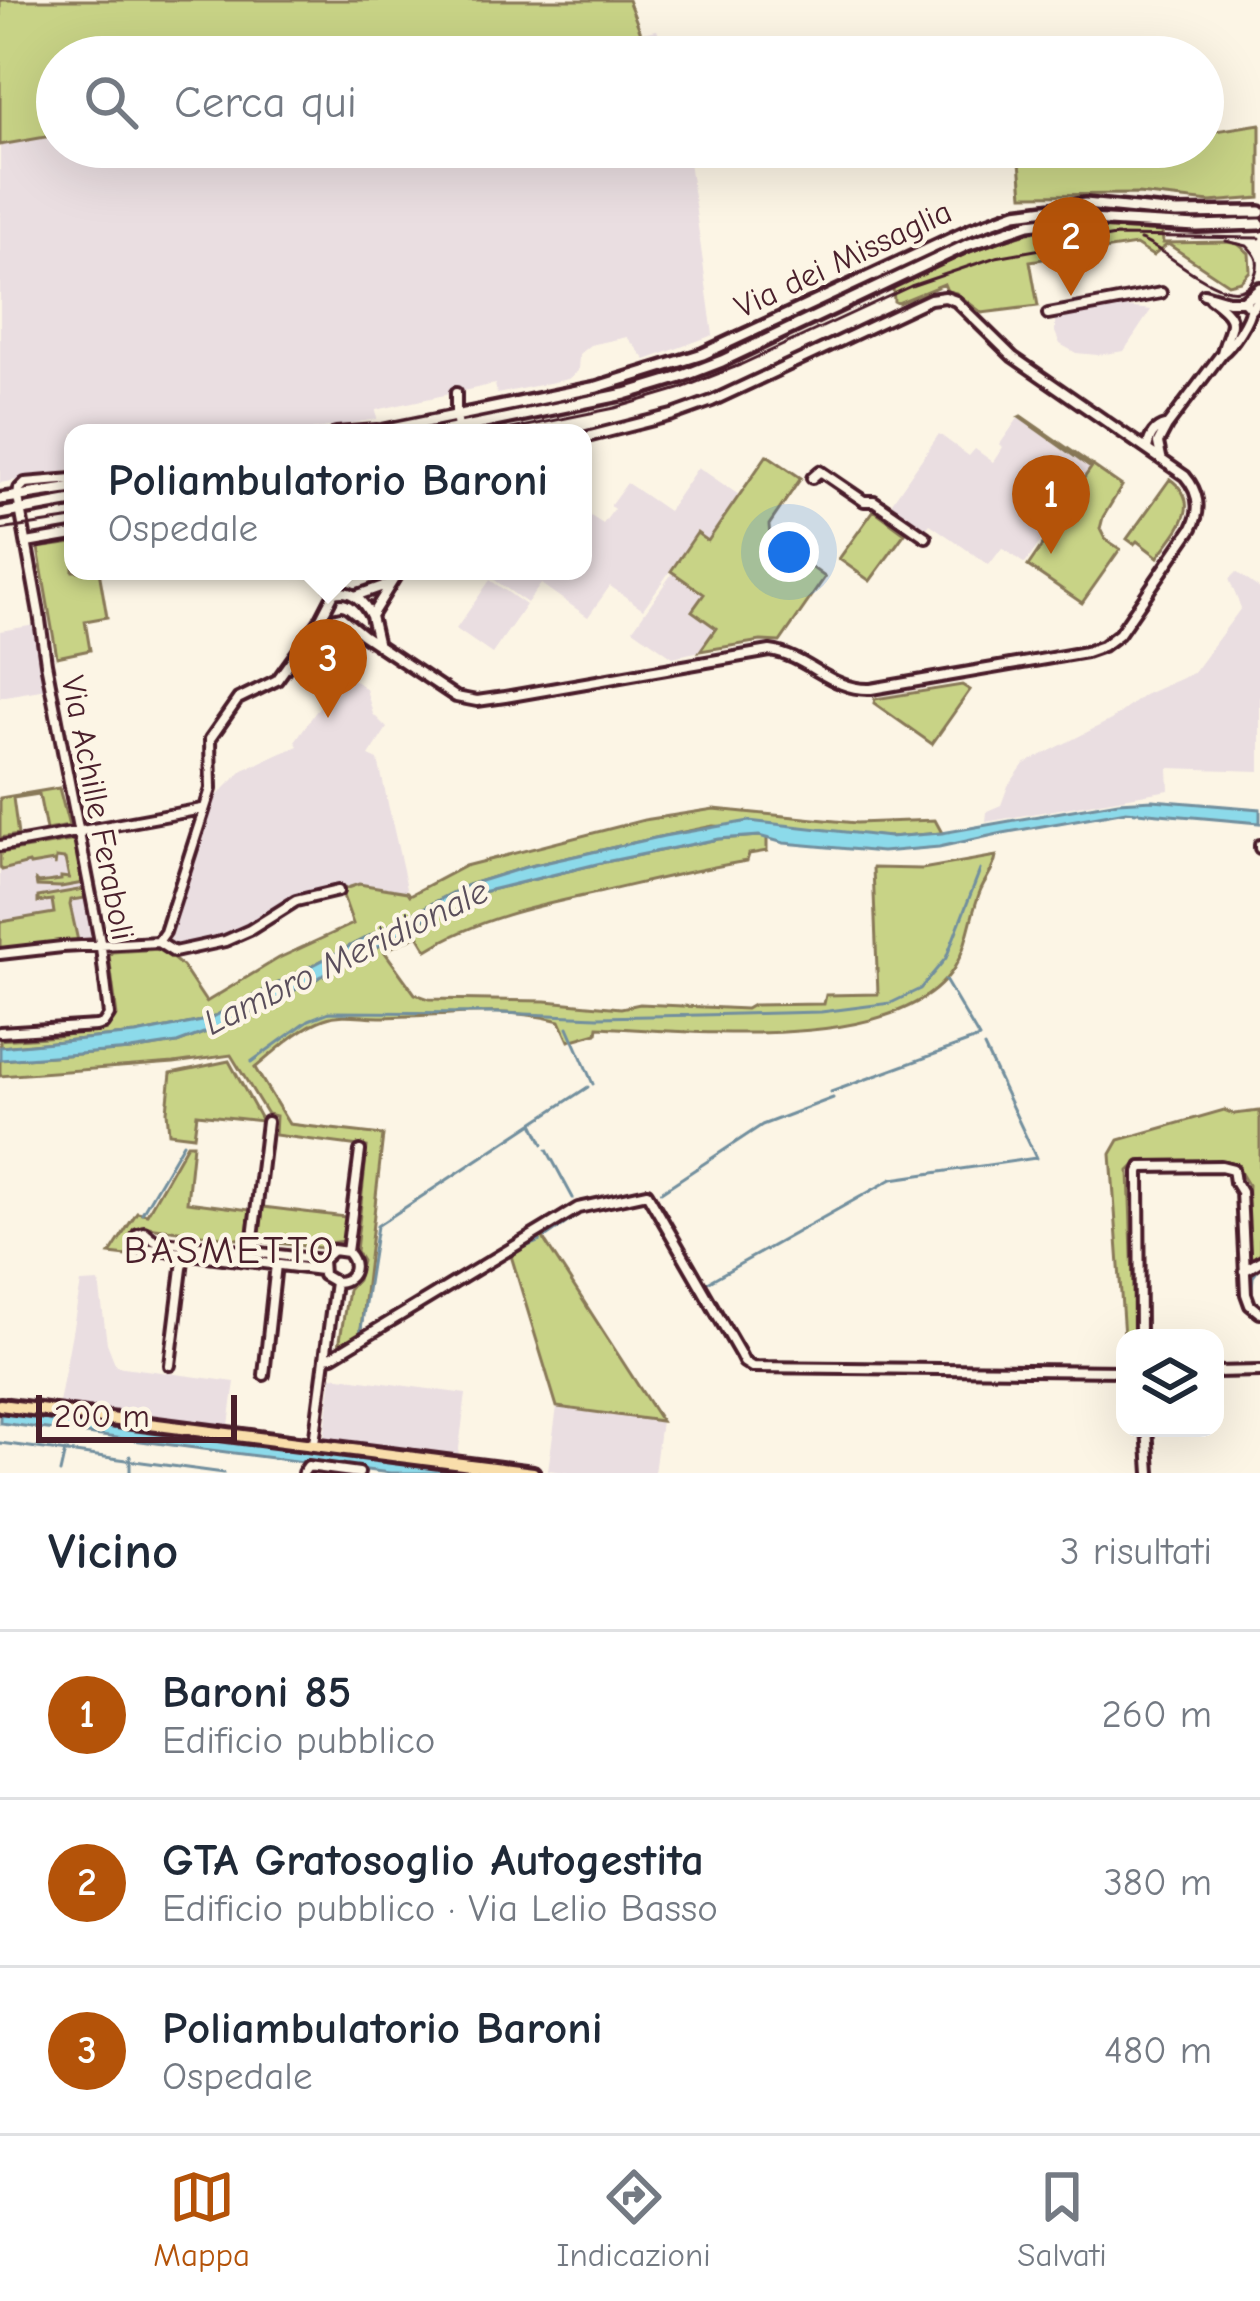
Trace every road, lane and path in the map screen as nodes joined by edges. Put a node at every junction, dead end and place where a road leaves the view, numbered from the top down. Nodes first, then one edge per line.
1 (1260, 212) edge
2 (1260, 224) edge
3 (1260, 289) edge
4 (1161, 293) dead end
5 (1260, 298) edge
6 (1243, 304) junction
7 (1048, 314) dead end
8 (1235, 318) junction
9 (456, 393) dead end
10 (458, 424) edge
11 (465, 424) edge
12 (468, 424) edge
13 (592, 437) edge
14 (1131, 439) junction
15 (1154, 440) junction
16 (1147, 449) junction
17 (1161, 459) junction
18 (812, 478) dead end
19 (64, 480) edge
20 (64, 489) edge
21 (17, 497) junction
22 (0, 500) edge
23 (64, 503) edge
24 (20, 510) junction
25 (0, 514) edge
26 (926, 537) dead end
27 (64, 538) edge
28 (25, 550) junction
29 (326, 580) edge
30 (393, 580) edge
31 (390, 584) junction
32 (355, 596) junction
33 (332, 598) junction
34 (341, 617) junction
35 (371, 617) junction
36 (319, 622) junction
37 (350, 625) junction
38 (378, 643) junction
39 (203, 809) junction
40 (80, 833) junction
41 (0, 846) edge
42 (338, 891) dead end
43 (158, 942) junction
44 (101, 947) junction
45 (0, 954) edge
46 (0, 1032) edge
47 (267, 1122) dead end
48 (361, 1151) dead end
49 (185, 1249) junction
50 (347, 1252) junction
51 (251, 1257) junction
52 (1260, 1261) edge
53 (276, 1264) junction
54 (322, 1265) junction
55 (1244, 1271) junction
56 (335, 1282) junction
57 (1260, 1313) edge
58 (1140, 1329) edge
59 (326, 1357) junction
60 (170, 1365) dead end
61 (1116, 1371) edge
62 (1260, 1371) edge
63 (1224, 1372) edge
64 (264, 1375) dead end
65 (0, 1405) edge
66 (1148, 1437) edge
67 (314, 1443) junction
68 (304, 1470) edge
69 (359, 1473) edge
70 (533, 1473) edge
71 (1150, 1473) edge

1 - 11 main road, Via dei Missaglia
2 - 12 main road, Via dei Missaglia
3 - 6 main road
4 - 7 street
5 - 6 main road
6 - 8 street
6 - 8 street
6 - 8 street
8 - 15 street
9 - 10 street
13 - 14 street
14 - 15 street
14 - 16 street
15 - 16 street
15 - 17 street
16 - 17 street
17 - 38 street
18 - 26 street
19 - 21 street
20 - 21 main road
21 - 22 main road
21 - 24 street, Via Achille Feraboli
23 - 24 main road
24 - 25 main road
24 - 28 street, Via Achille Feraboli
27 - 28 street
28 - 40 street, Via Achille Feraboli
29 - 33 street
30 - 31 street
31 - 32 street
31 - 35 street
32 - 33 street
32 - 35 street
33 - 34 street
33 - 36 street
34 - 36 street
34 - 37 street
35 - 37 street
35 - 38 street
36 - 39 street
37 - 38 street
39 - 40 street
39 - 43 street
40 - 41 street
40 - 44 street, Via Achille Feraboli
42 - 43 street
43 - 44 street
44 - 45 street
44 - 46 street, Via Achille Feraboli
47 - 51 street
48 - 50 street
49 - 49 street
49 - 51 street
49 - 60 street
50 - 54 street
50 - 56 street
51 - 53 street
51 - 54 street
52 - 55 street
53 - 54 street
53 - 64 street
54 - 56 street
55 - 57 street
55 - 58 street
56 - 59 street
59 - 61 street
59 - 67 street
62 - 63 street
65 - 67 main road
66 - 71 street
67 - 70 main road
68 - 69 street

